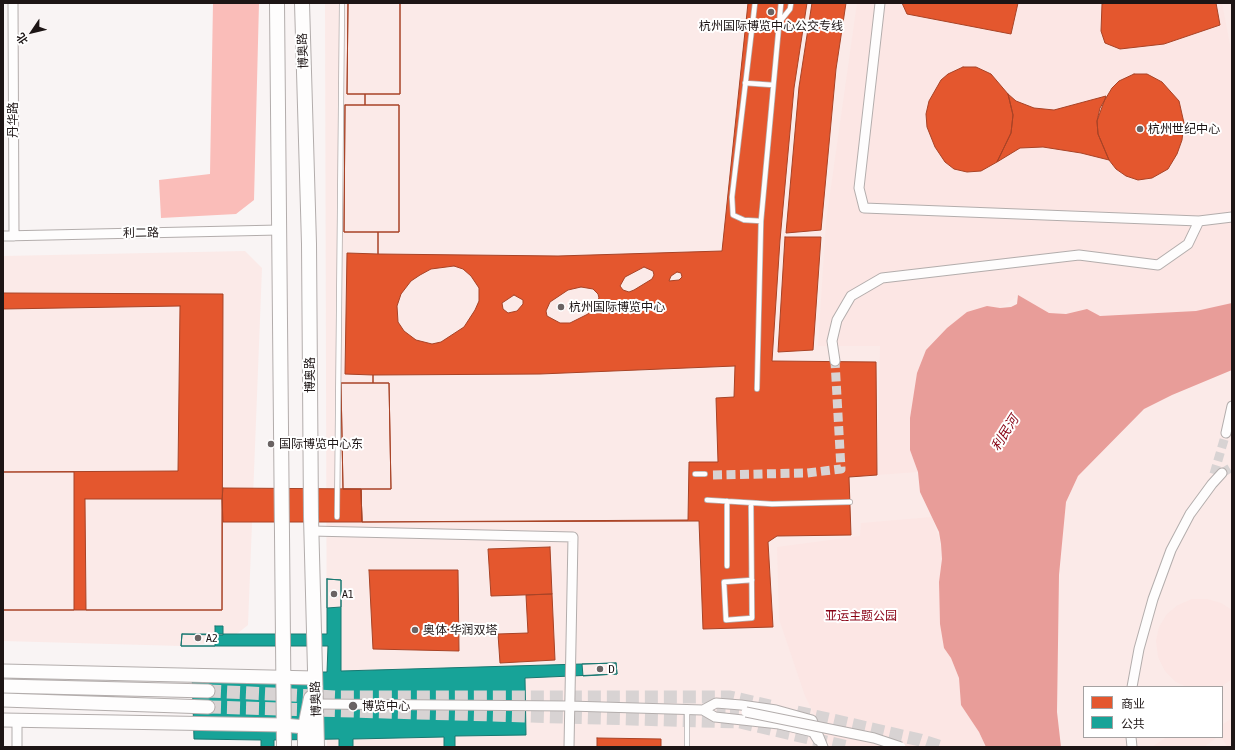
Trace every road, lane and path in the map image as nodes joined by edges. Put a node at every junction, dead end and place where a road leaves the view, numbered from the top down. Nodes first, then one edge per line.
1 (13, 3) edge
2 (277, 3) edge
3 (302, 3) edge
4 (342, 3) edge
5 (755, 3) edge
6 (781, 3) edge
7 (791, 3) edge
8 (880, 3) edge
9 (778, 24) junction
10 (744, 83) junction
11 (773, 85) junction
12 (1232, 217) edge
13 (761, 221) junction
14 (1199, 221) junction
15 (279, 230) junction
16 (3, 236) edge
17 (14, 236) junction
18 (835, 362) tunnel mouth
19 (757, 389) dead end
20 (1232, 406) edge
21 (1226, 433) tunnel mouth
22 (695, 474) dead end
23 (705, 474) dead end
24 (1218, 474) tunnel mouth
25 (707, 500) dead end
26 (727, 501) junction
27 (850, 502) dead end
28 (751, 503) junction
29 (336, 517) dead end
30 (311, 531) junction
31 (727, 566) dead end
32 (752, 580) junction
33 (3, 671) edge
34 (284, 678) junction
35 (315, 678) junction
36 (3, 686) edge
37 (1132, 686) edge
38 (208, 691) tunnel mouth
39 (3, 700) edge
40 (317, 704) junction
41 (569, 706) junction
42 (208, 707) tunnel mouth
43 (687, 709) junction
44 (703, 710) junction
45 (746, 712) tunnel mouth
46 (3, 720) edge
47 (17, 721) junction
48 (284, 725) junction
49 (311, 728) junction
50 (17, 747) edge
51 (284, 747) edge
52 (305, 747) edge
53 (317, 747) edge
54 (569, 747) edge
55 (687, 747) edge
56 (822, 747) edge
57 (901, 747) edge

1 - 17 street, 丹华路
2 - 15 main road, 博奥路
3 - 30 main road, 博奥路
4 - 29 lane
5 - 10 lane
6 - 9 lane
7 - 9 lane
8 - 14 street
9 - 11 lane
10 - 11 lane
10 - 13 lane
11 - 13 lane
12 - 14 street
13 - 19 lane
14 - 18 street
15 - 17 street, 利二路
15 - 34 main road, 博奥路
16 - 17 street, 利二路
20 - 21 street
22 - 23 lane
24 - 37 street
25 - 26 lane
26 - 28 lane
26 - 31 lane
27 - 28 lane
28 - 32 lane
30 - 35 main road, 博奥路
30 - 41 street
32 - 32 lane
33 - 34 main road
34 - 35 main road
34 - 48 main road, 博奥路
35 - 40 main road, 博奥路
35 - 49 main road
36 - 38 main road
39 - 42 main road
40 - 41 street
40 - 49 main road, 博奥路
41 - 43 street
41 - 54 street
43 - 44 street
43 - 55 lane
44 - 56 street
44 - 56 street
45 - 57 street, bridge
46 - 47 main road
47 - 48 main road
47 - 50 street
48 - 49 main road
48 - 51 main road, 博奥路
49 - 52 main road
49 - 53 main road, 博奥路

